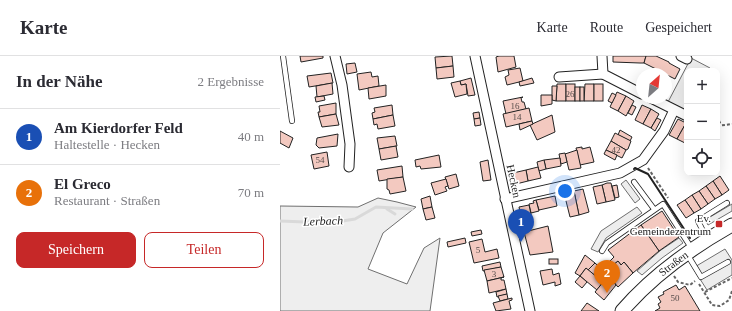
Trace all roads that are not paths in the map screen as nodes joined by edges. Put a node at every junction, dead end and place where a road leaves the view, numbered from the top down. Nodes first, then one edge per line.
1 (283, 56) edge
2 (335, 56) edge
3 (475, 56) edge
4 (602, 56) edge
5 (603, 74) junction
6 (559, 77) dead end
7 (636, 91) edge
8 (662, 104) edge
9 (674, 110) junction
10 (684, 115) edge
11 (292, 121) dead end
12 (349, 167) dead end
13 (634, 182) dead end
14 (505, 199) junction
15 (727, 203) dead end
16 (654, 210) junction
17 (732, 225) edge
18 (707, 240) junction
19 (602, 251) dead end
20 (689, 251) junction
21 (728, 262) dead end
22 (530, 311) edge
23 (622, 311) edge

1 - 11 lane
2 - 12 street
3 - 14 street, Hecken
4 - 5 street
5 - 6 street
5 - 7 street
8 - 9 street
9 - 10 street
9 - 14 street
13 - 16 lane
14 - 22 street, Hecken
15 - 18 lane
16 - 19 lane
16 - 20 lane
17 - 18 main road, Straßen
18 - 20 main road, Straßen
20 - 21 lane
20 - 23 main road, Straßen

